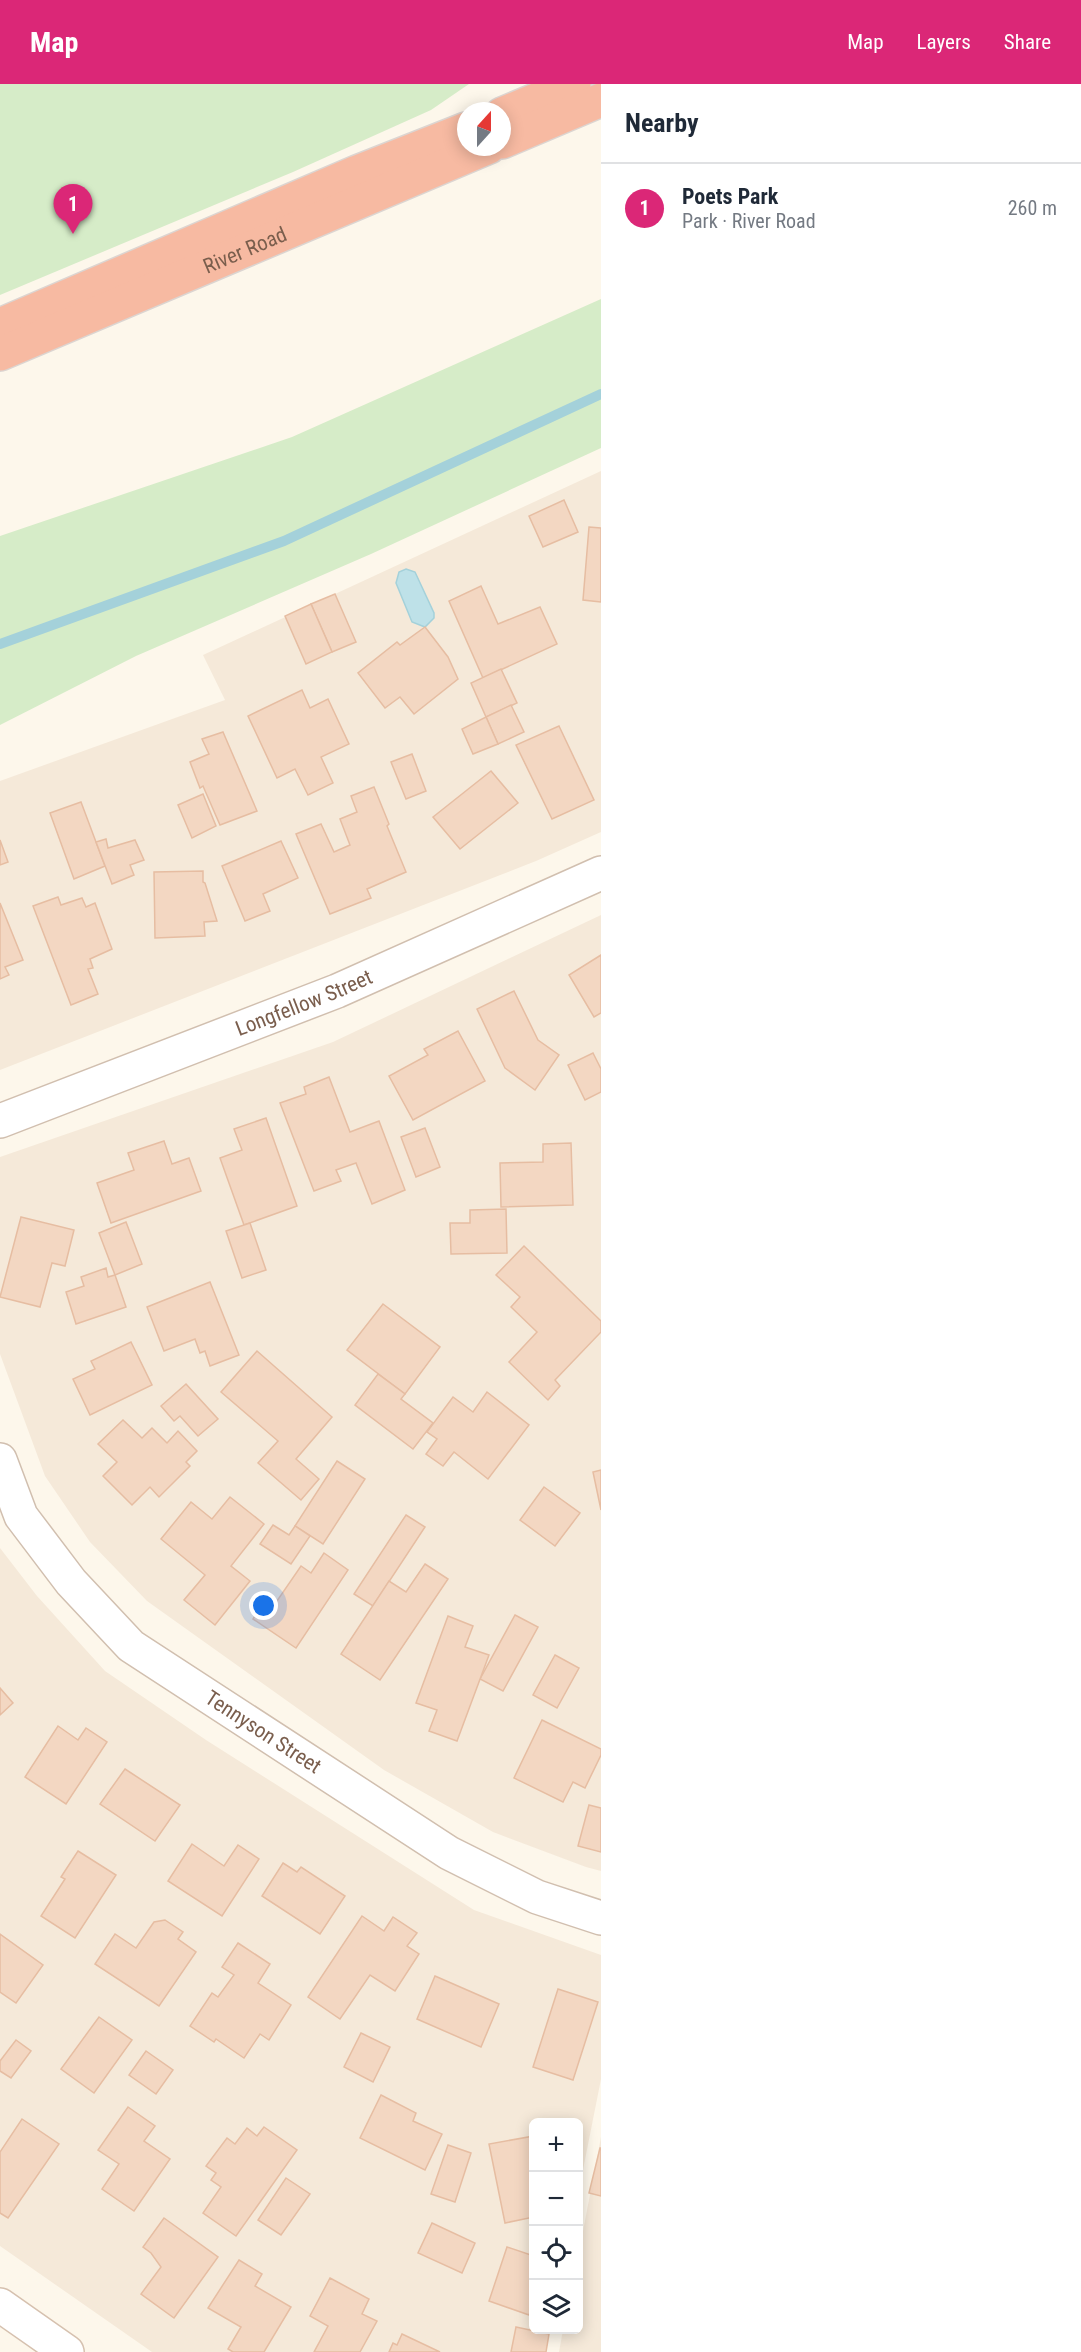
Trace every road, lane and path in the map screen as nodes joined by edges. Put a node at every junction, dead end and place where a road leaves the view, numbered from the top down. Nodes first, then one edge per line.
1 (574, 84) edge
2 (601, 100) edge
3 (511, 110) edge
4 (457, 133) edge
5 (511, 138) edge
6 (468, 156) edge
7 (0, 325) edge
8 (0, 354) edge
9 (601, 873) edge
10 (0, 1120) edge
11 (0, 1460) edge
12 (601, 1918) edge
13 (0, 2305) edge
14 (68, 2352) edge

1 - 3 highway
2 - 5 highway
4 - 7 highway, River Road
6 - 8 highway, River Road
9 - 10 street, Longfellow Street
11 - 12 street, Tennyson Street
13 - 14 street

